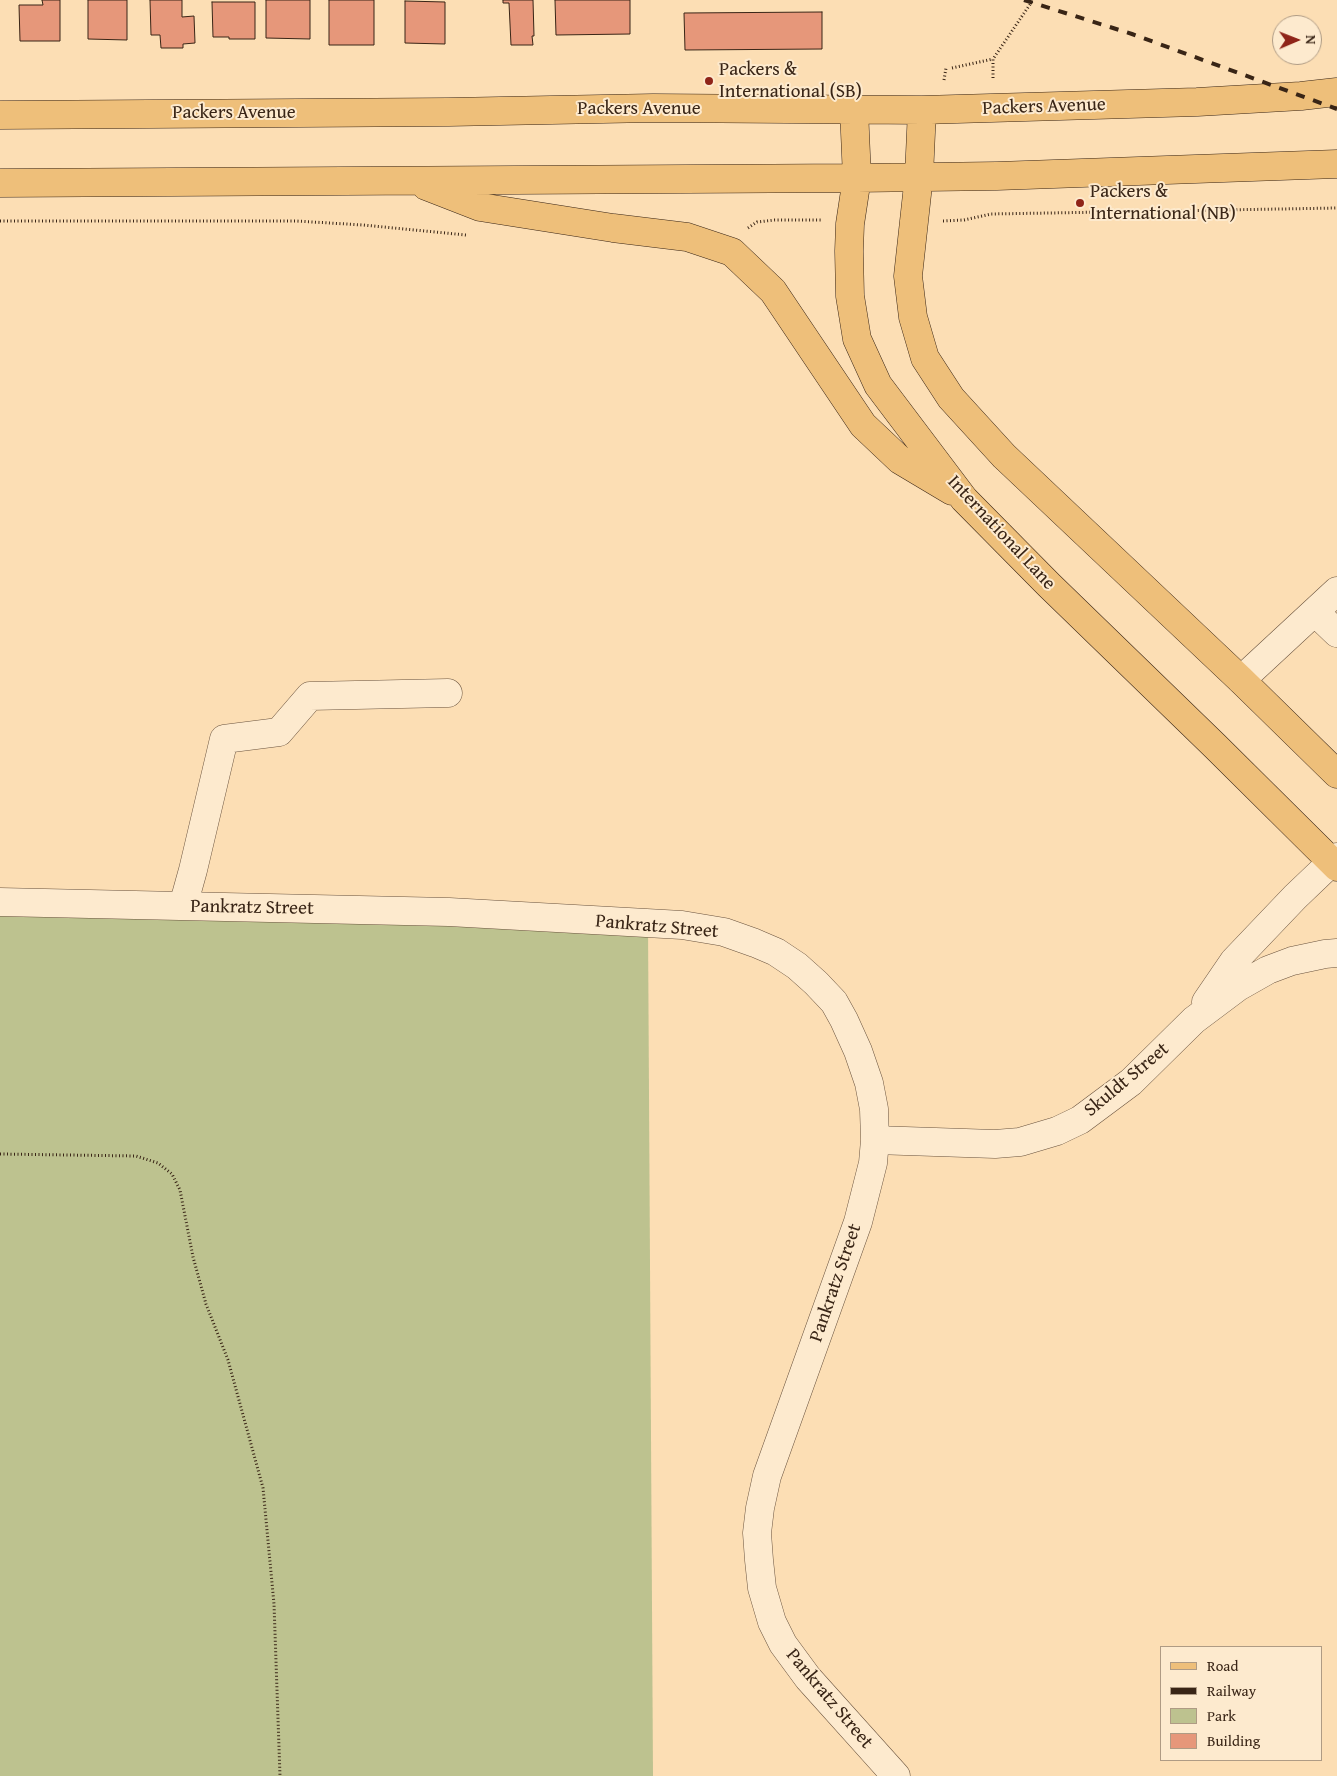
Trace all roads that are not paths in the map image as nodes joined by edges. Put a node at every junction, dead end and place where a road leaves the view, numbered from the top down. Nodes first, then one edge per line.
1 (1337, 92) edge
2 (854, 109) junction
3 (922, 110) junction
4 (0, 115) edge
5 (1337, 164) edge
6 (919, 176) junction
7 (857, 178) junction
8 (413, 181) junction
9 (0, 184) edge
10 (964, 499) junction
11 (1337, 591) edge
12 (1315, 612) junction
13 (1337, 633) edge
14 (1242, 680) junction
15 (448, 692) dead end
16 (1337, 774) edge
17 (1335, 861) edge
18 (0, 902) edge
19 (183, 906) junction
20 (1337, 953) edge
21 (1194, 1020) junction
22 (876, 1140) junction
23 (896, 1776) edge

1 - 3 main road, Packers Avenue
2 - 3 main road, Packers Avenue
2 - 4 main road, Packers Avenue
2 - 7 main road, International Lane
3 - 6 main road
5 - 6 main road
6 - 7 main road
6 - 14 main road
7 - 8 main road
7 - 10 main road, International Lane
8 - 9 main road
8 - 10 main road
10 - 17 main road, International Lane
11 - 12 street
12 - 13 street
12 - 14 street
14 - 16 main road
15 - 19 street
17 - 21 street, Skuldt Street
18 - 19 street, Pankratz Street
19 - 22 street, Pankratz Street
20 - 21 street, Skuldt Street
21 - 22 street, Skuldt Street
22 - 23 street, Pankratz Street

